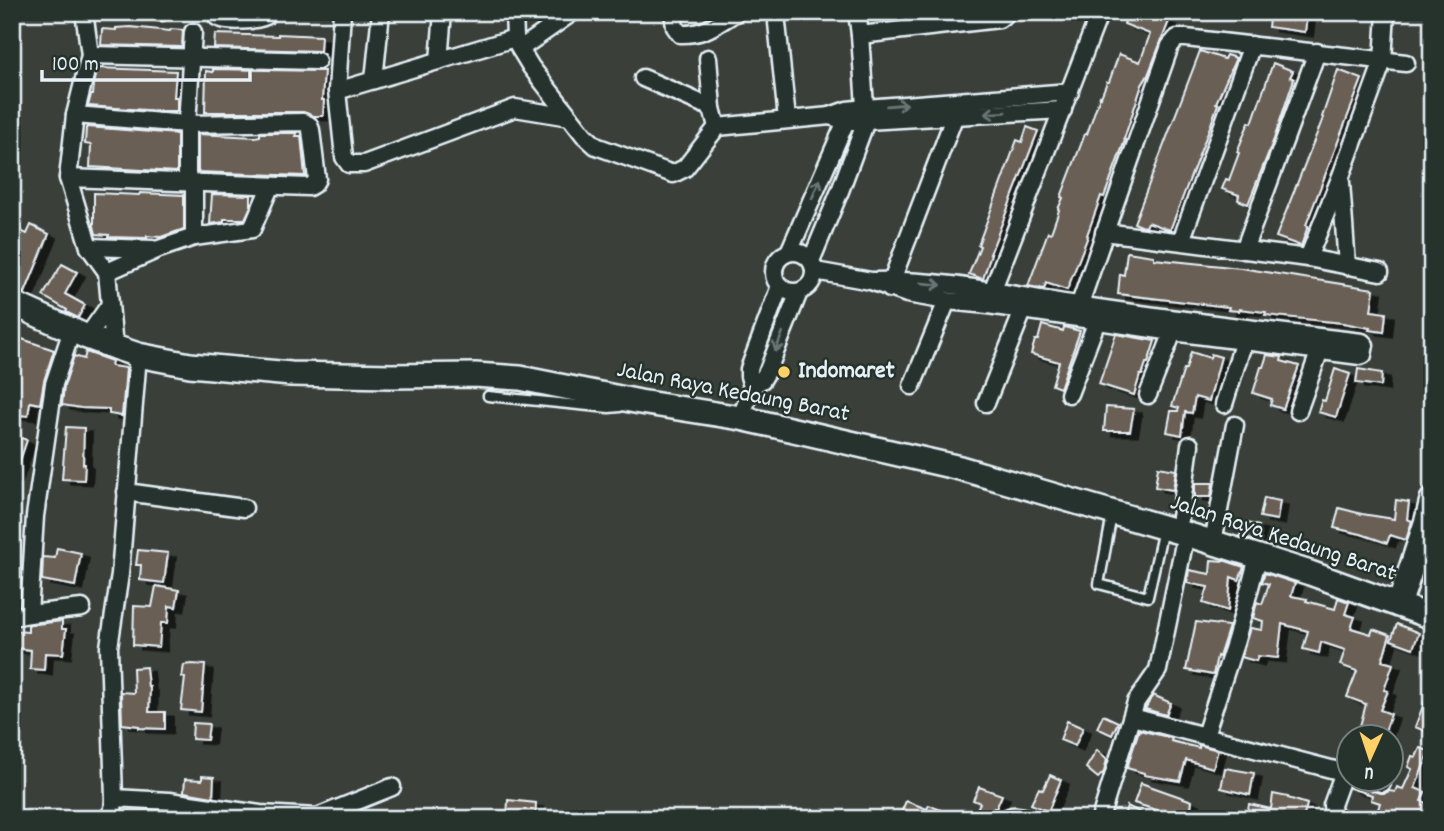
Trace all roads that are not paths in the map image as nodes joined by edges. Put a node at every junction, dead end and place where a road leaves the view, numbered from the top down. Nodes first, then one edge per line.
1 (84, 12) edge
2 (216, 12) edge
3 (267, 12) edge
4 (342, 12) edge
5 (381, 12) edge
6 (443, 12) edge
7 (514, 12) edge
8 (573, 12) edge
9 (673, 12) edge
10 (857, 12) edge
11 (1008, 12) edge
12 (1100, 12) edge
13 (1386, 12) edge
14 (729, 15) edge
15 (934, 19) edge
16 (778, 23) dead end
17 (193, 32) dead end
18 (860, 35) junction
19 (517, 44) junction
20 (1252, 45) junction
21 (1317, 52) junction
22 (90, 55) junction
23 (190, 58) junction
24 (708, 58) dead end
25 (317, 61) dead end
26 (439, 61) junction
27 (1383, 61) junction
28 (1406, 63) dead end
29 (643, 78) dead end
30 (374, 80) junction
31 (337, 91) junction
32 (1070, 92) junction
33 (712, 108) junction
34 (1063, 110) junction
35 (866, 114) junction
36 (75, 115) junction
37 (955, 115) junction
38 (841, 116) junction
39 (787, 119) junction
40 (187, 124) junction
41 (577, 127) junction
42 (717, 127) junction
43 (835, 145) junction
44 (855, 151) junction
45 (1341, 176) junction
46 (68, 178) junction
47 (190, 183) junction
48 (271, 187) junction
49 (1104, 232) junction
50 (194, 237) junction
51 (1181, 240) junction
52 (89, 247) junction
53 (159, 249) junction
54 (1244, 250) junction
55 (789, 252) junction
56 (1308, 258) junction
57 (813, 266) junction
58 (1347, 266) junction
59 (107, 272) junction
60 (1380, 272) dead end
61 (891, 285) junction
62 (780, 286) junction
63 (799, 292) junction
64 (989, 298) junction
65 (947, 301) junction
66 (12, 303) edge
67 (109, 306) junction
68 (1023, 311) junction
69 (1077, 311) junction
70 (1097, 321) junction
71 (1173, 332) junction
72 (79, 333) junction
73 (1246, 334) junction
74 (114, 347) junction
75 (1320, 350) junction
76 (138, 355) junction
77 (752, 386) junction
78 (912, 386) dead end
79 (1069, 394) dead end
80 (1149, 395) dead end
81 (488, 396) dead end
82 (640, 402) junction
83 (986, 403) dead end
84 (1224, 404) dead end
85 (1298, 411) dead end
86 (741, 418) junction
87 (1235, 425) dead end
88 (1190, 445) dead end
89 (126, 492) junction
90 (1432, 500) edge
91 (244, 508) dead end
92 (1112, 512) junction
93 (1176, 531) junction
94 (1213, 542) junction
95 (1258, 557) junction
96 (1399, 605) junction
97 (82, 608) dead end
98 (29, 614) junction
99 (12, 617) edge
100 (1432, 617) edge
101 (1132, 717) junction
102 (1205, 735) junction
103 (1336, 770) edge
104 (392, 787) dead end
105 (1338, 792) edge
106 (114, 797) junction
107 (110, 817) edge
108 (260, 817) edge
109 (1006, 819) edge
110 (1031, 819) edge
111 (1100, 819) edge
112 (1344, 819) edge

1 - 22 street
2 - 3 street
4 - 31 street
5 - 30 street
6 - 26 street
7 - 19 street
8 - 19 street
9 - 14 street
10 - 18 street
11 - 15 street
12 - 32 street
13 - 27 street
15 - 18 street
16 - 39 street
17 - 23 street
18 - 35 street
19 - 26 street
19 - 41 street
20 - 21 street
20 - 49 street
20 - 51 street
21 - 27 street
21 - 54 street
22 - 23 street
22 - 36 street
23 - 25 street
23 - 40 street
24 - 33 street
26 - 30 street
27 - 28 street
27 - 45 street
29 - 33 street
30 - 31 street
31 - 41 street
32 - 34 street
35 -> 32 street
33 - 42 street
34 -> 37 street
34 - 64 street
35 - 37 street
35 - 38 street
35 - 44 street
36 - 40 street
36 - 46 street
37 - 61 street
38 - 39 street
38 - 43 street
39 - 42 street
40 - 47 street
40 - 48 street
41 - 42 street
43 - 44 street
55 -> 43 street
44 - 57 street
45 - 56 street
45 - 58 street
46 - 47 street
46 - 52 street
47 - 48 street
47 - 50 street
48 - 50 street
49 - 51 street
49 - 69 street
50 - 53 street
51 - 54 street
52 - 53 street
52 - 59 street
53 - 59 street
54 - 56 street
55 - 57 street
55 - 62 street
56 - 58 street
57 - 61 street
57 - 63 street
58 - 60 street
59 - 67 street
61 -> 64 street
61 - 65 street
62 - 63 street
62 - 77 street
63 -> 77 street
64 - 65 street
64 - 68 street
64 - 69 street
65 - 78 street
66 - 72 street, Jalan Raya Kedaung Barat
67 - 72 street
67 - 74 street
68 - 69 street
68 - 83 street
69 - 70 street
69 - 73 street
70 - 71 street
70 - 79 street
71 - 73 street
71 - 80 street
72 - 74 street, Jalan Raya Kedaung Barat
72 - 98 street
73 - 75 street
73 - 75 street
73 - 84 street
74 - 76 street, Jalan Raya Kedaung Barat
75 - 85 street
76 - 82 street, Jalan Raya Kedaung Barat
76 - 89 street
77 - 86 street
81 - 82 lane
82 - 86 street, Jalan Raya Kedaung Barat
86 - 92 street, Jalan Raya Kedaung Barat
87 - 94 street
88 - 93 street
89 - 91 street
89 - 106 street
90 - 96 street
92 - 93 street, Jalan Raya Kedaung Barat
92 - 93 lane
93 - 94 street, Jalan Raya Kedaung Barat
93 - 101 street
94 - 95 street, Jalan Raya Kedaung Barat
95 - 96 street, Jalan Raya Kedaung Barat
95 - 102 street
96 - 100 street, Jalan Raya Kedaung Barat
97 - 98 street
98 - 99 street
101 - 102 street
101 - 111 street
102 - 103 street
104 - 108 street
105 - 112 street
106 - 107 street
106 - 108 street
109 - 110 street

